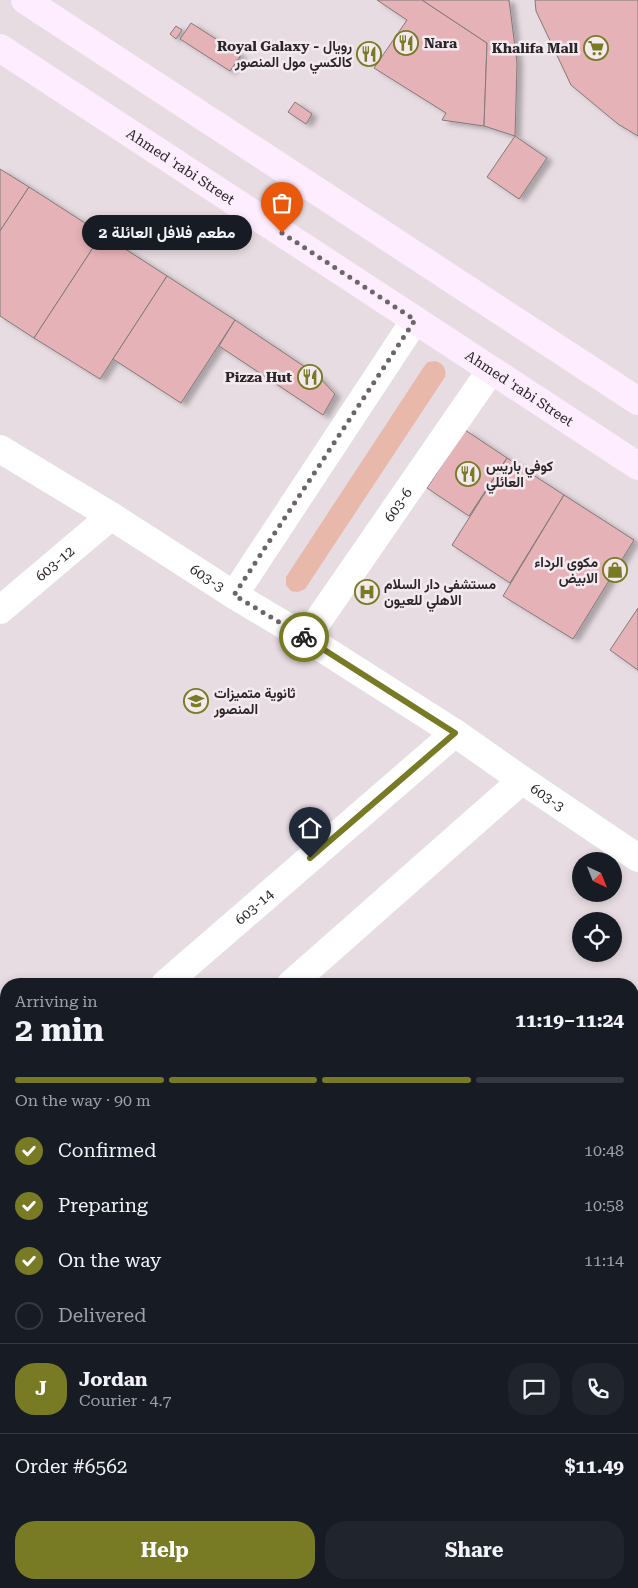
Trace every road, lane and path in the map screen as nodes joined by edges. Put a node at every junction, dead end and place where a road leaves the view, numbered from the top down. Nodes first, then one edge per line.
1 (25, 0) edge
2 (0, 48) edge
3 (415, 320) junction
4 (491, 370) junction
5 (638, 401) edge
6 (0, 449) edge
7 (638, 466) edge
8 (111, 516) junction
9 (234, 595) junction
10 (0, 610) edge
11 (306, 638) junction
12 (455, 733) junction
13 (522, 780) junction
14 (638, 858) edge
15 (172, 978) edge
16 (301, 978) edge

1 - 5 main road
2 - 3 main road, Ahmed 'rabi Street
3 - 4 main road, Ahmed 'rabi Street
3 - 9 street
4 - 7 main road, Ahmed 'rabi Street
4 - 11 street, 603-6
6 - 8 street, 603-3
8 - 9 street, 603-3
8 - 10 street, 603-12
9 - 11 street, 603-3
11 - 12 street, 603-3
12 - 13 street, 603-3
12 - 15 street, 603-14
13 - 14 street, 603-3
13 - 16 street

